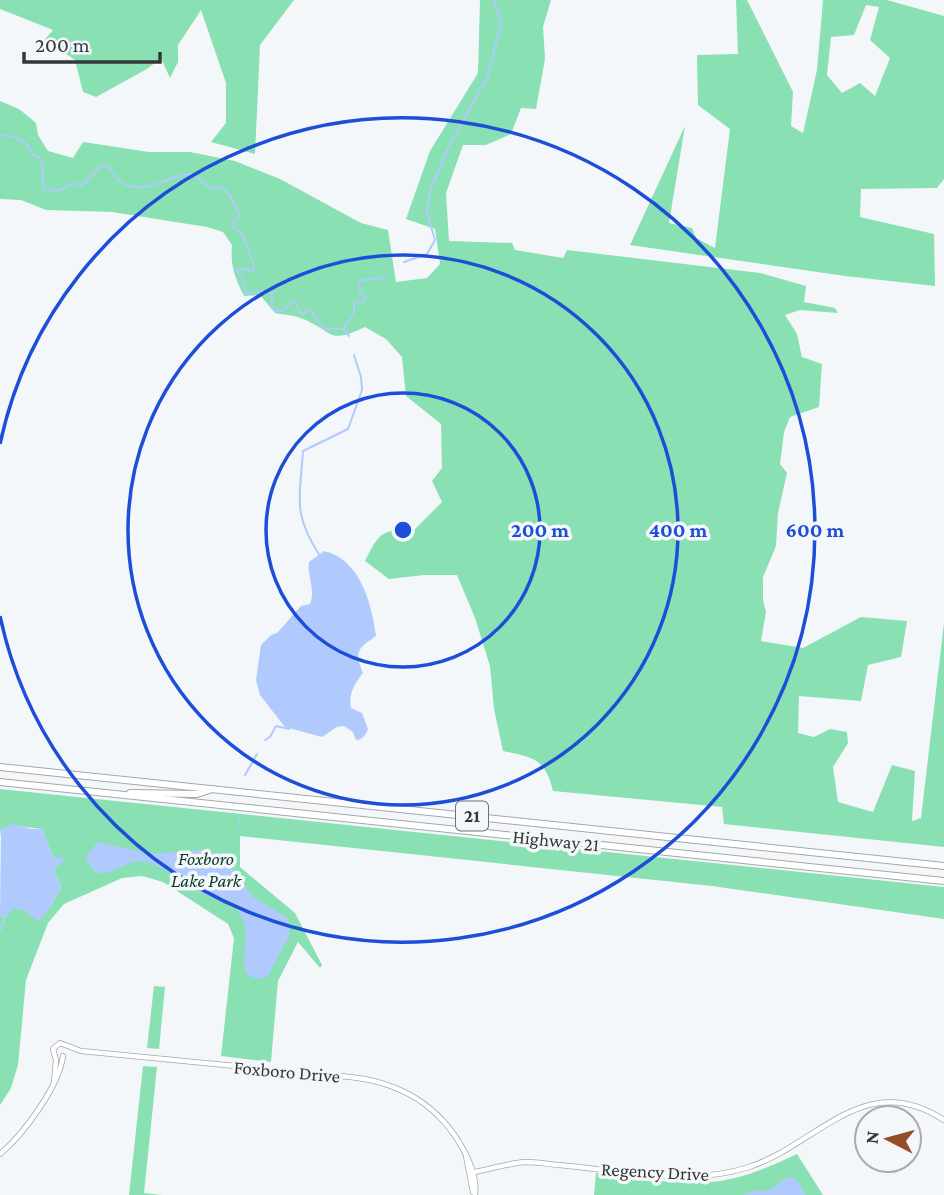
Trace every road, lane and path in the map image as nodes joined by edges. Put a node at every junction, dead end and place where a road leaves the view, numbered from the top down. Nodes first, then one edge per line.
1 (0, 767) edge
2 (0, 782) edge
3 (212, 789) junction
4 (114, 794) junction
5 (944, 866) edge
6 (944, 881) edge
7 (67, 1046) junction
8 (81, 1051) junction
9 (56, 1055) junction
10 (65, 1055) junction
11 (54, 1082) junction
12 (944, 1120) edge
13 (465, 1152) junction
14 (0, 1154) edge
15 (474, 1172) junction
16 (474, 1195) edge

1 - 3 main road, Highway 21 / 21
2 - 4 main road, Highway 21 / 21
3 - 4 main road
3 - 5 main road, Highway 21 / 21
4 - 6 main road, Highway 21 / 21
7 - 8 street, Foxboro Drive
7 - 9 street
7 - 10 street
8 - 10 street, Foxboro Drive
8 - 13 street, Foxboro Drive
9 - 10 street, Foxboro Drive
9 - 11 street
10 - 11 street
11 - 14 street
12 - 15 street, Regency Drive
13 - 15 street, Foxboro Drive
13 - 16 street, Foxboro Drive
15 - 16 street, Foxboro Drive

